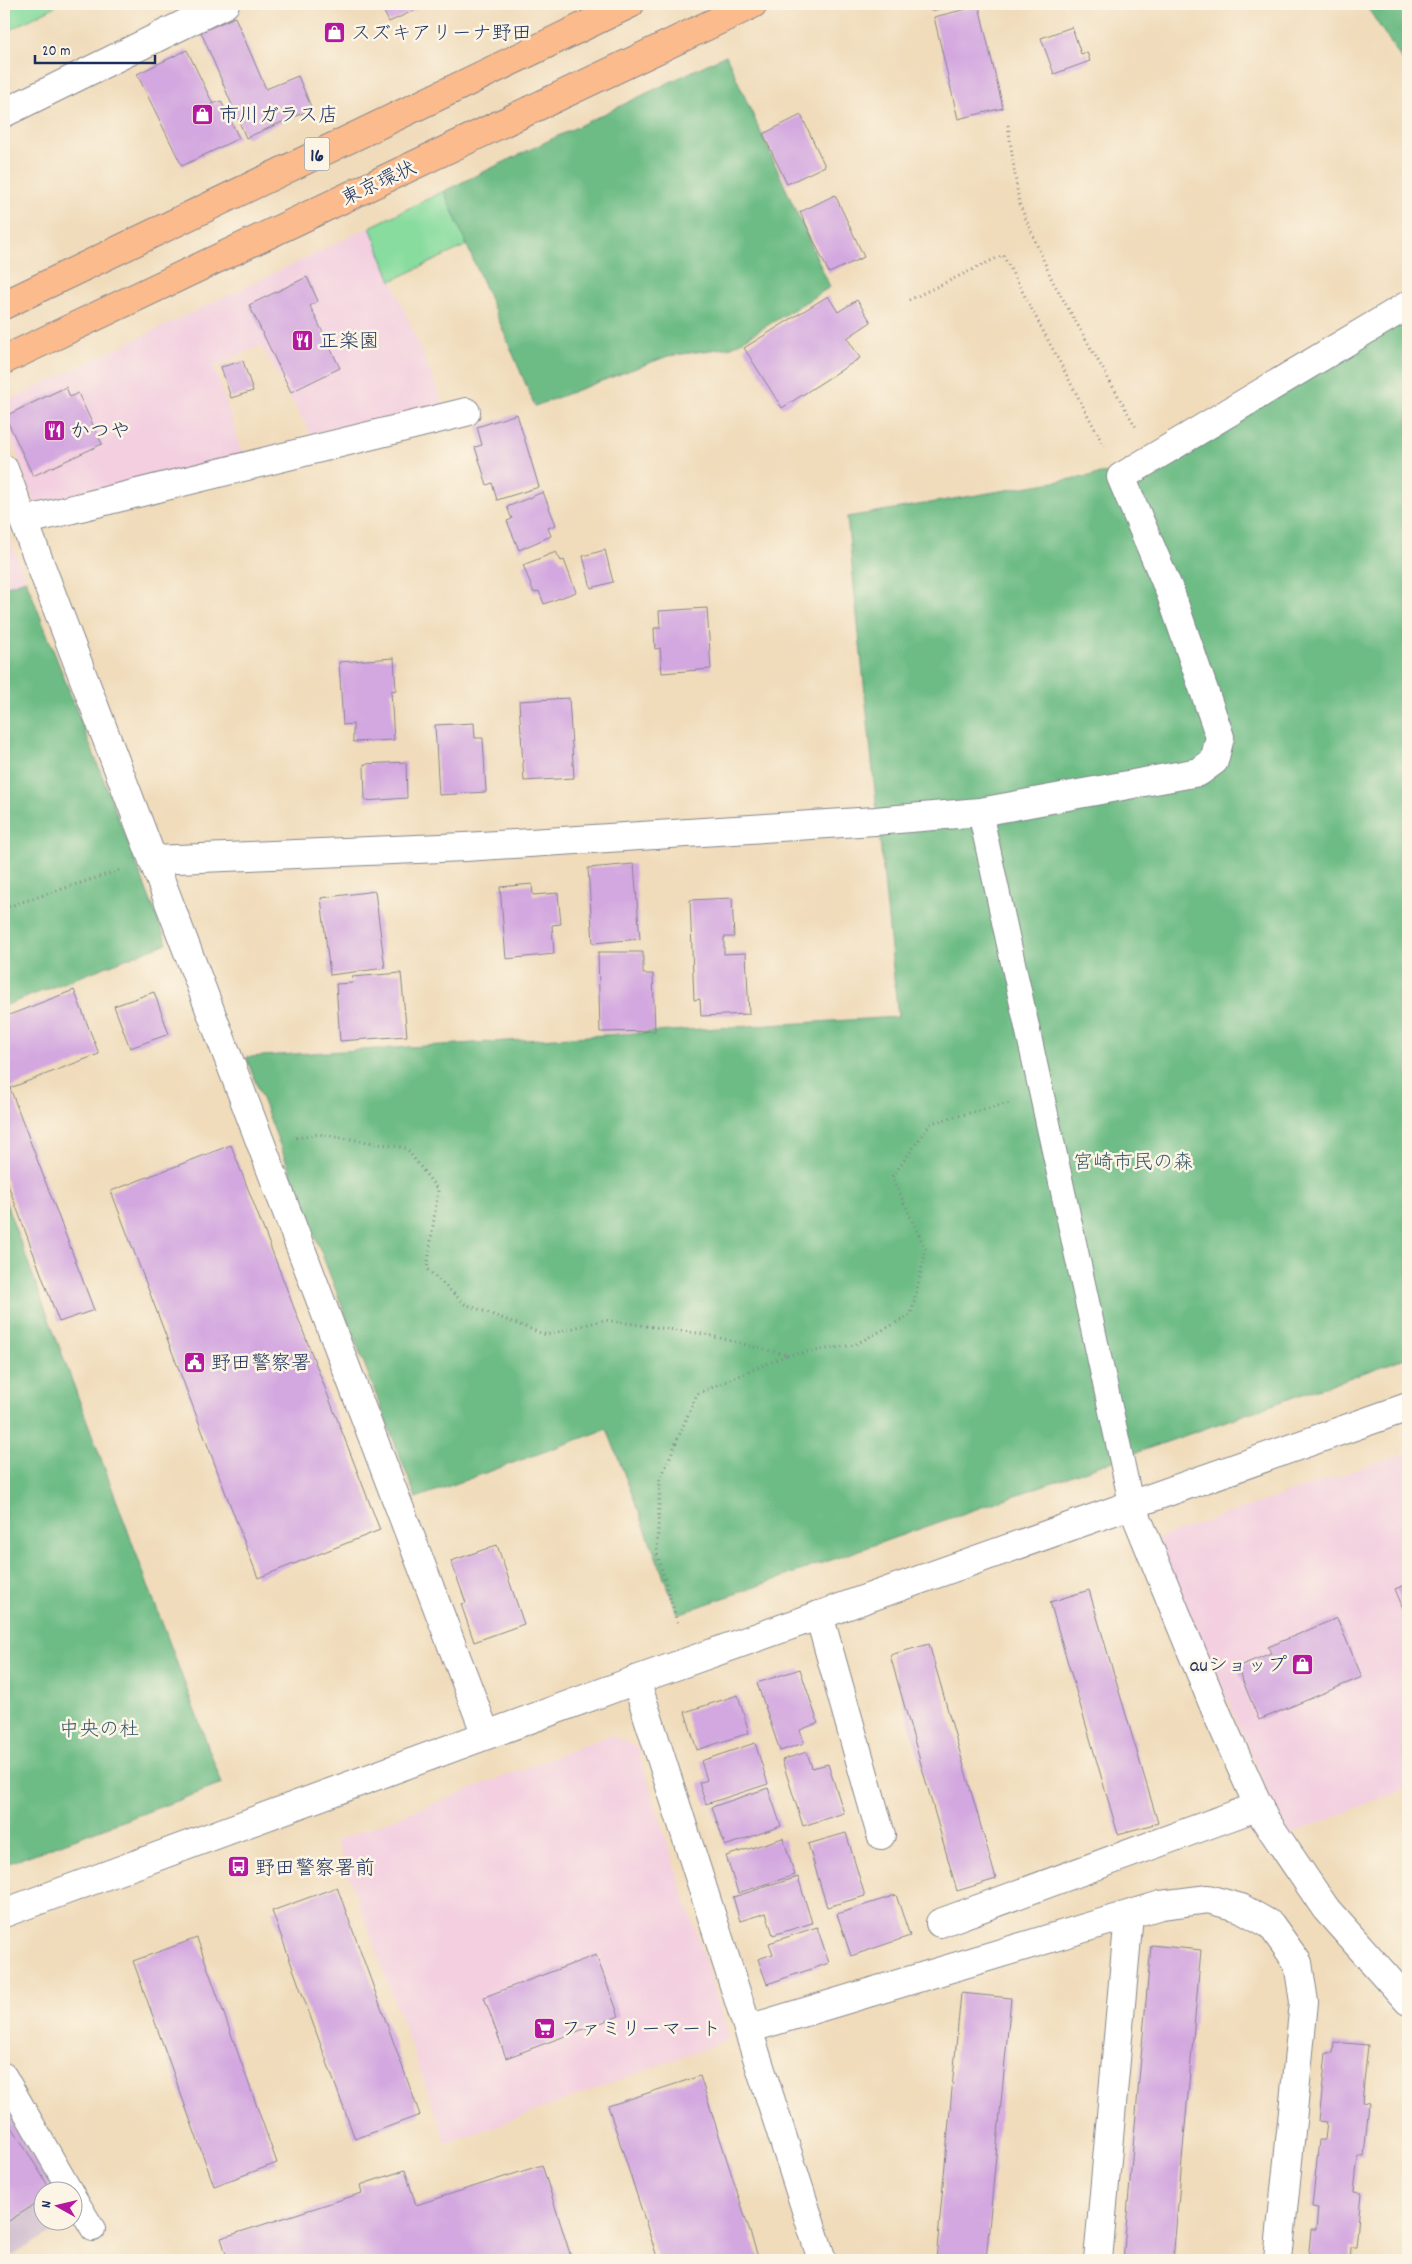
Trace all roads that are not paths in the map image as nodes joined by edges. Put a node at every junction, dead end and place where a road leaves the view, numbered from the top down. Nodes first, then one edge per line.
1 (225, 4) edge
2 (630, 4) edge
3 (753, 4) edge
4 (4, 113) edge
5 (4, 305) edge
6 (1408, 305) edge
7 (4, 360) edge
8 (466, 412) dead end
9 (4, 469) edge
10 (24, 521) junction
11 (980, 812) junction
12 (153, 860) junction
13 (1408, 1407) edge
14 (1131, 1503) junction
15 (819, 1615) junction
16 (636, 1680) junction
17 (486, 1735) junction
18 (1259, 1806) junction
19 (881, 1835) dead end
20 (4, 1913) edge
21 (1129, 1915) junction
22 (940, 1923) dead end
23 (1408, 2001) edge
24 (748, 2029) junction
25 (4, 2075) edge
26 (66, 2182) edge
27 (82, 2211) edge
28 (93, 2230) dead end
29 (822, 2260) edge
30 (1098, 2260) edge
31 (1278, 2260) edge

1 - 4 street
2 - 5 highway, 16
3 - 7 highway, 東京環状
6 - 11 street
8 - 10 street
9 - 10 street
10 - 12 street
11 - 12 street
11 - 14 lane
12 - 17 street
13 - 14 street
14 - 15 street
14 - 18 street
15 - 16 street
15 - 19 street
16 - 17 street
16 - 24 street
17 - 20 street
18 - 22 street
18 - 23 street
21 - 24 street
21 - 30 street
21 - 31 street
24 - 29 street
25 - 26 lane
27 - 28 lane

